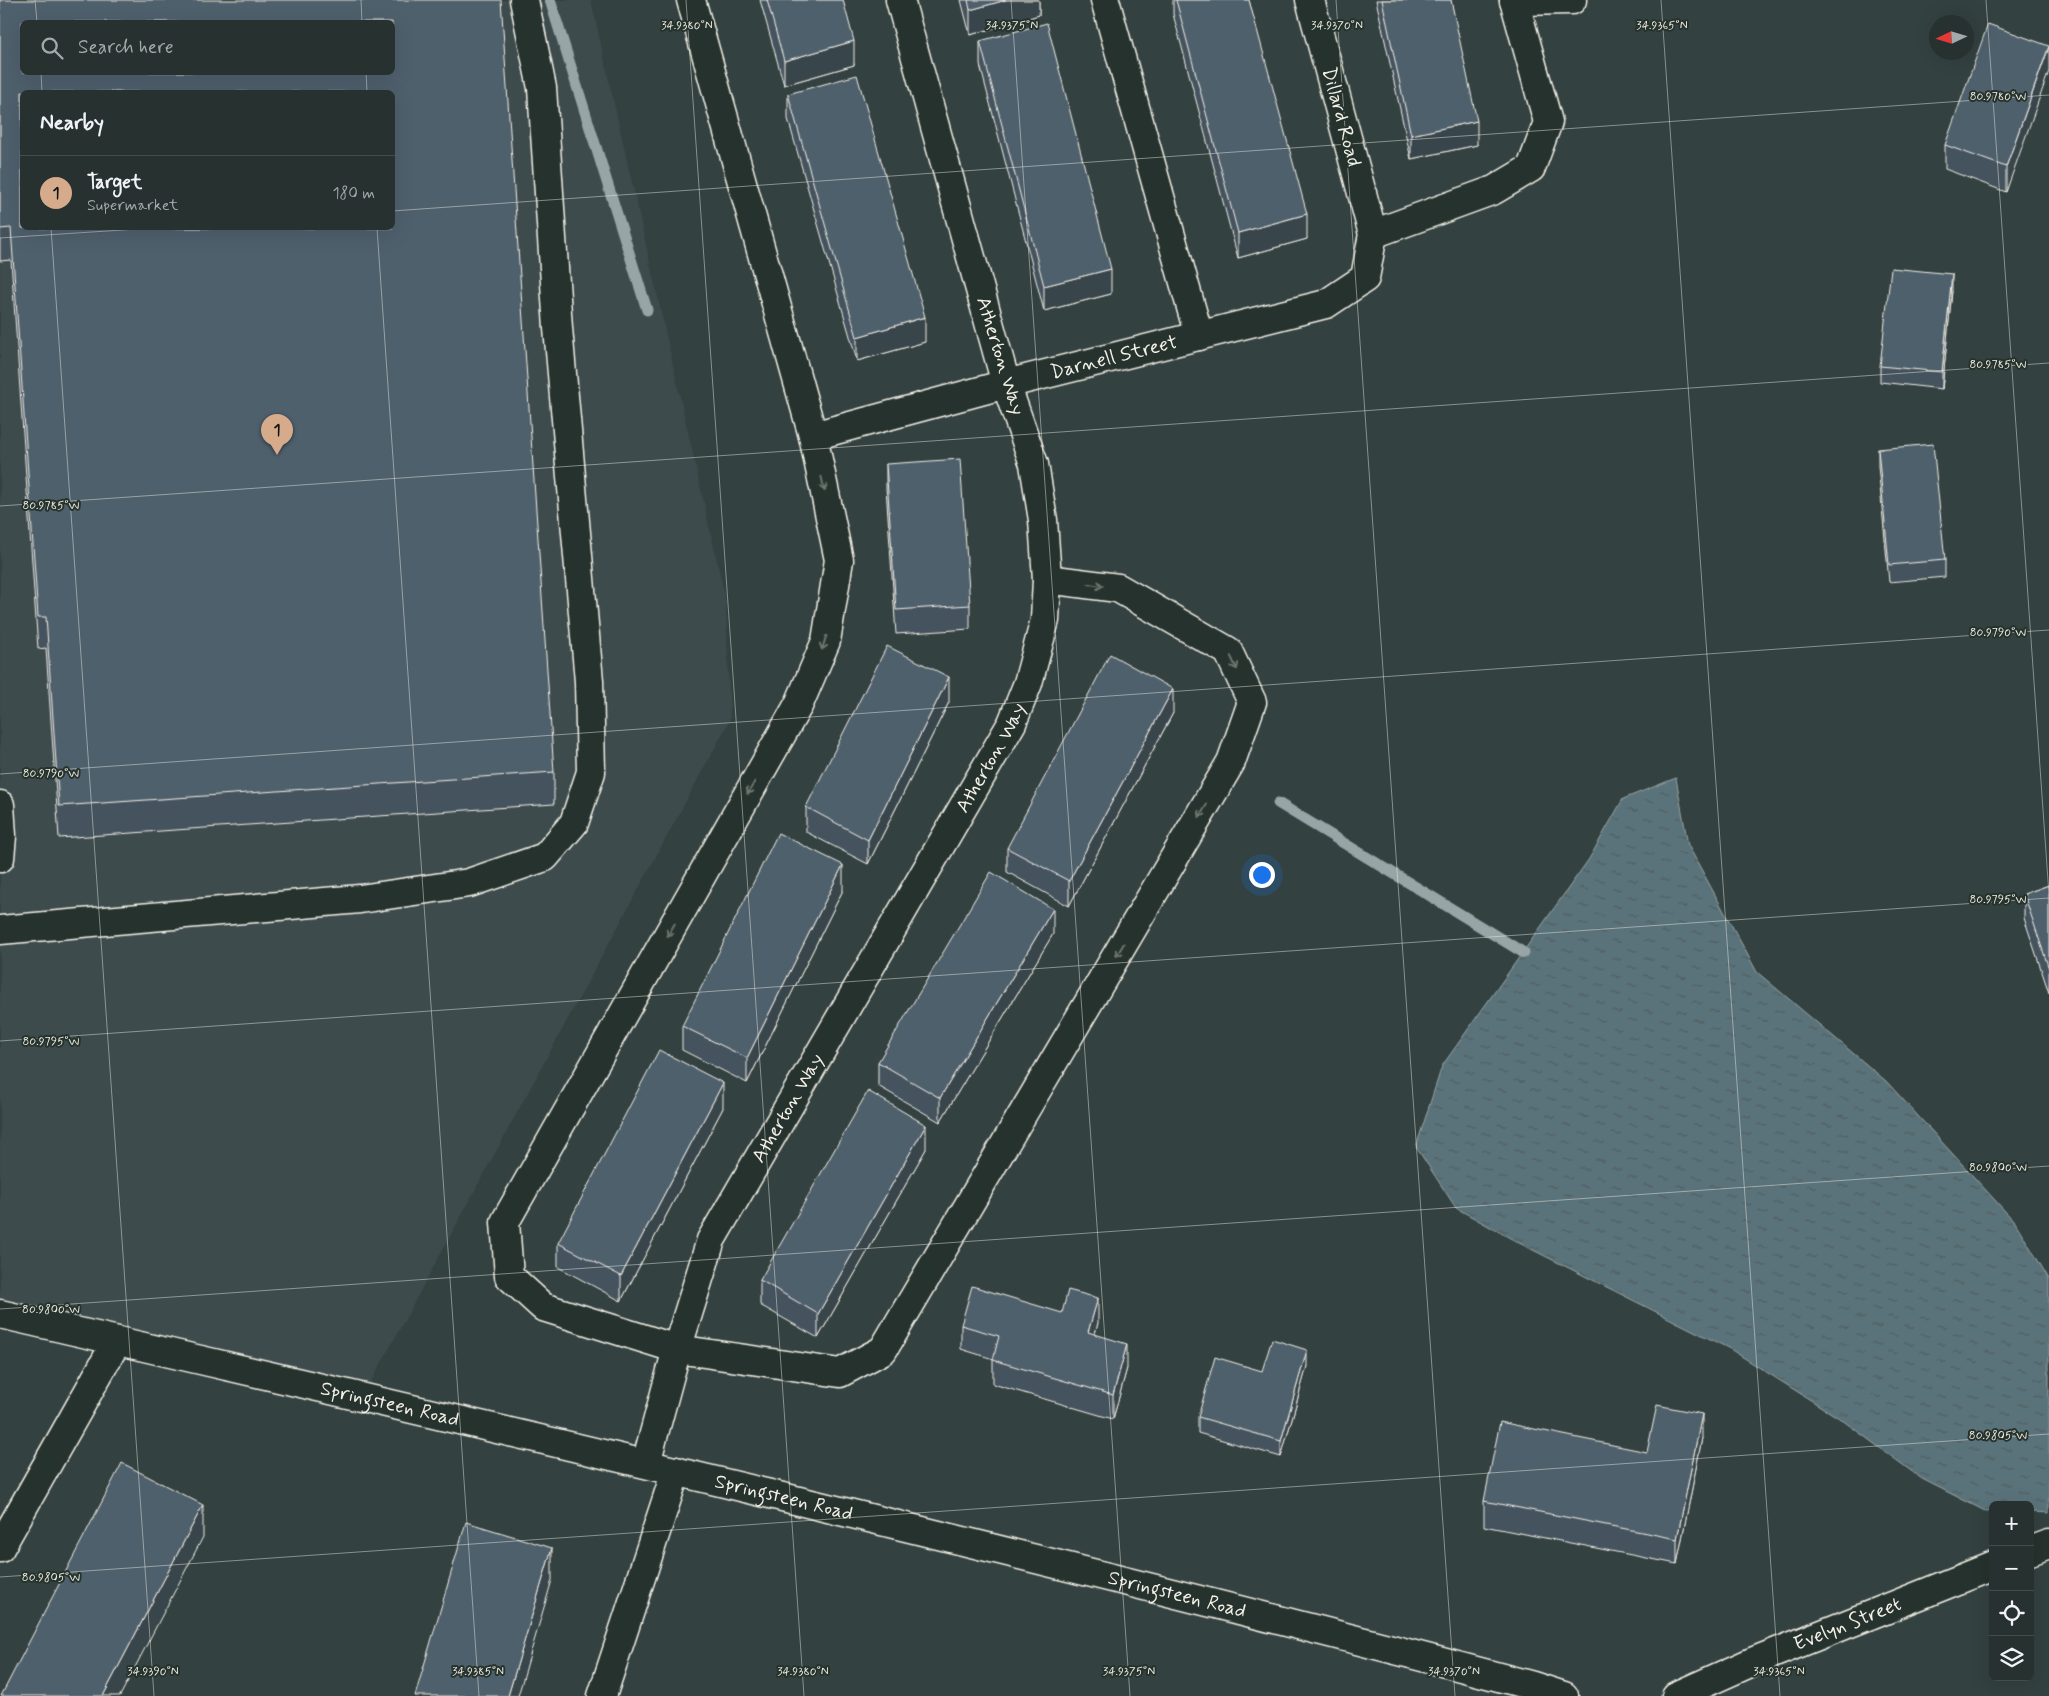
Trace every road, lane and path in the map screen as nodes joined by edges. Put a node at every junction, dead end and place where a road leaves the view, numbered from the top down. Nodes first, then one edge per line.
1 (524, 0) edge
2 (691, 0) edge
3 (900, 0) edge
4 (1105, 0) edge
5 (1310, 0) edge
6 (1572, 0) edge
7 (1514, 1) edge
8 (1373, 234) junction
9 (1199, 336) junction
10 (1006, 384) junction
11 (813, 436) junction
12 (1048, 579) junction
13 (0, 805) edge
14 (0, 858) edge
15 (0, 930) edge
16 (0, 1314) edge
17 (118, 1341) junction
18 (677, 1349) junction
19 (646, 1463) junction
20 (676, 1471) junction
21 (2049, 1544) edge
22 (0, 1548) edge
23 (2034, 1550) edge
24 (1989, 1568) edge
25 (602, 1696) edge
26 (1564, 1696) edge
27 (1676, 1696) edge

1 - 15 street
2 - 11 street
3 - 10 street, Atherton Way
4 - 9 street
5 - 8 street, Dillard Road
6 - 7 street
7 - 8 street
8 - 9 street, Darnell Street
9 - 10 street, Darnell Street
10 - 11 street, Darnell Street
10 - 12 street, Atherton Way
11 -> 18 street
12 - 18 street, Atherton Way
12 -> 18 street
13 - 14 street
16 - 17 street, Springsteen Road
17 - 19 street, Springsteen Road
17 - 22 street
18 - 19 street, Atherton Way
19 - 20 street, Springsteen Road
20 - 25 street
20 - 26 street, Springsteen Road
21 - 23 street
24 - 27 street, Evelyn Street

